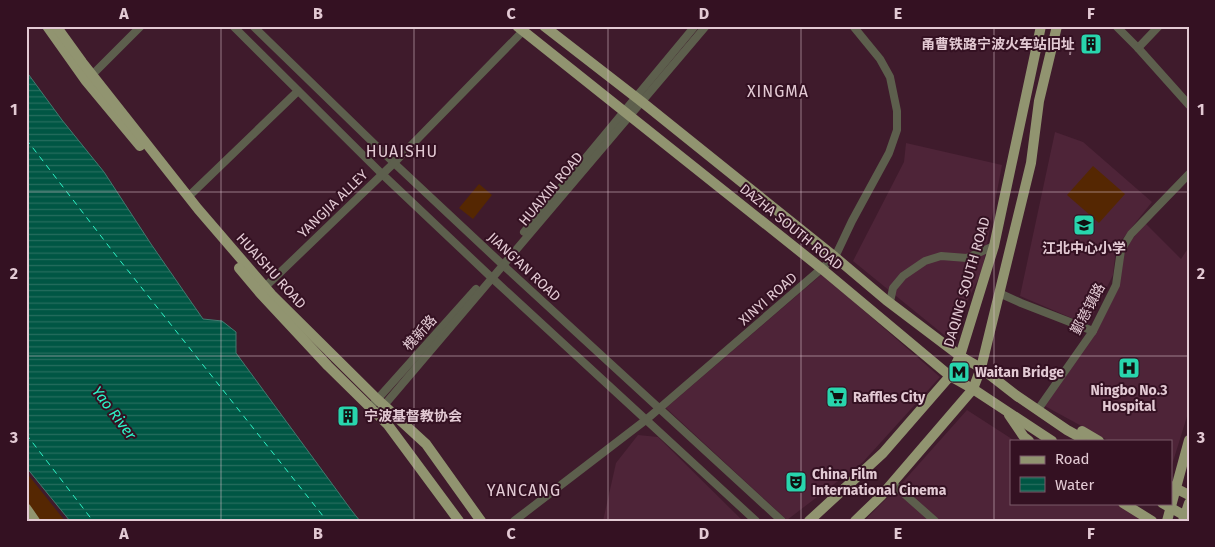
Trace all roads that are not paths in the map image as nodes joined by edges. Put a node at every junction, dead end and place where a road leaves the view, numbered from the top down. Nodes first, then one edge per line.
1 (48, 26) edge
2 (56, 26) edge
3 (141, 26) edge
4 (233, 26) edge
5 (253, 26) edge
6 (544, 26) edge
7 (695, 26) edge
8 (706, 26) edge
9 (852, 26) edge
10 (1041, 26) edge
11 (1056, 26) edge
12 (1116, 26) edge
13 (1159, 26) edge
14 (520, 29) edge
15 (1138, 48) junction
16 (89, 78) junction
17 (298, 91) junction
18 (639, 100) junction
19 (1189, 105) edge
20 (627, 114) junction
21 (394, 163) junction
22 (382, 174) junction
23 (1189, 174) edge
24 (188, 197) junction
25 (994, 246) junction
26 (835, 257) junction
27 (501, 264) junction
28 (822, 269) junction
29 (491, 276) junction
30 (265, 287) junction
31 (999, 293) junction
32 (890, 302) junction
33 (1093, 331) junction
34 (960, 356) junction
35 (980, 368) junction
36 (950, 376) junction
37 (973, 389) junction
38 (1017, 396) junction
39 (377, 407) junction
40 (1038, 408) junction
41 (660, 409) junction
42 (1006, 410) junction
43 (647, 420) junction
44 (1027, 440) edge
45 (1051, 440) edge
46 (1085, 440) edge
47 (1097, 440) edge
48 (1189, 440) edge
49 (892, 483) junction
50 (1173, 483) edge
51 (1189, 495) edge
52 (1189, 503) edge
53 (1125, 504) edge
54 (1164, 504) edge
55 (1170, 504) edge
56 (26, 508) edge
57 (1189, 518) edge
58 (36, 521) edge
59 (459, 521) edge
60 (481, 521) edge
61 (514, 521) edge
62 (756, 521) edge
63 (782, 521) edge
64 (809, 521) edge
65 (855, 521) edge
66 (935, 521) edge
67 (1152, 521) edge
68 (1167, 521) edge
69 (1183, 521) edge

1 - 16 main road, HUAISHU ROAD
2 - 16 main road, HUAISHU ROAD
3 - 16 street
4 - 17 street, JIANG'AN ROAD
5 - 21 street, JIANG'AN ROAD
6 - 18 main road, DAZHA SOUTH ROAD
7 - 18 street, HUAIXIN ROAD
8 - 18 street, HUAIXIN ROAD
9 - 26 street, XINYI ROAD
10 - 25 main road, DAQING SOUTH ROAD
11 - 31 main road
12 - 15 street
13 - 15 street
14 - 20 main road, DAZHA SOUTH ROAD
14 - 21 street, YANGJIA ALLEY
15 - 19 street
16 - 24 main road, HUAISHU ROAD
16 - 39 main road, HUAISHU ROAD
17 - 22 street, JIANG'AN ROAD
17 - 24 street
18 - 20 street, HUAIXIN ROAD
18 - 26 main road, DAZHA SOUTH ROAD
20 - 27 street, HUAIXIN ROAD
20 - 28 main road, DAZHA SOUTH ROAD
21 - 22 street, YANGJIA ALLEY
21 - 27 street, JIANG'AN ROAD
22 - 29 street, JIANG'AN ROAD
22 - 30 street, YANGJIA ALLEY
23 - 33 street, 鄞慈镇路
24 - 30 main road, HUAISHU ROAD
25 - 32 street
25 - 34 main road, DAQING SOUTH ROAD
26 - 28 street, XINYI ROAD
26 - 32 main road, DAZHA SOUTH ROAD
27 - 29 street, HUAIXIN ROAD
27 - 41 street, JIANG'AN ROAD
28 - 36 main road, DAZHA SOUTH ROAD
28 - 41 street, XINYI ROAD
29 - 39 street, HUAIXIN ROAD
29 - 43 street, JIANG'AN ROAD
30 - 39 main road, HUAISHU ROAD
31 - 33 street
31 - 35 main road
32 - 34 main road, DAZHA SOUTH ROAD
33 - 40 street, 鄞慈镇路
34 - 35 main road, DAZHA SOUTH ROAD
34 - 36 main road, DAQING SOUTH ROAD
35 - 37 main road
35 - 38 main road, DAZHA SOUTH ROAD
36 - 37 main road, DAZHA SOUTH ROAD
36 - 64 main road, DAQING SOUTH ROAD
37 - 42 main road, DAZHA SOUTH ROAD
37 - 49 main road
38 - 40 main road
38 - 46 main road, DAZHA SOUTH ROAD
39 - 59 main road, HUAISHU ROAD
39 - 60 main road, HUAISHU ROAD
40 - 47 main road
41 - 43 street, XINYI ROAD
41 - 63 street, JIANG'AN ROAD
42 - 44 main road
42 - 45 main road, DAZHA SOUTH ROAD
43 - 61 street, XINYI ROAD
43 - 62 street, JIANG'AN ROAD
48 - 50 main road
49 - 65 main road
49 - 66 street
50 - 51 main road, bridge
52 - 69 main road
53 - 67 main road
54 - 57 main road, bridge
55 - 68 main road
56 - 58 main road

